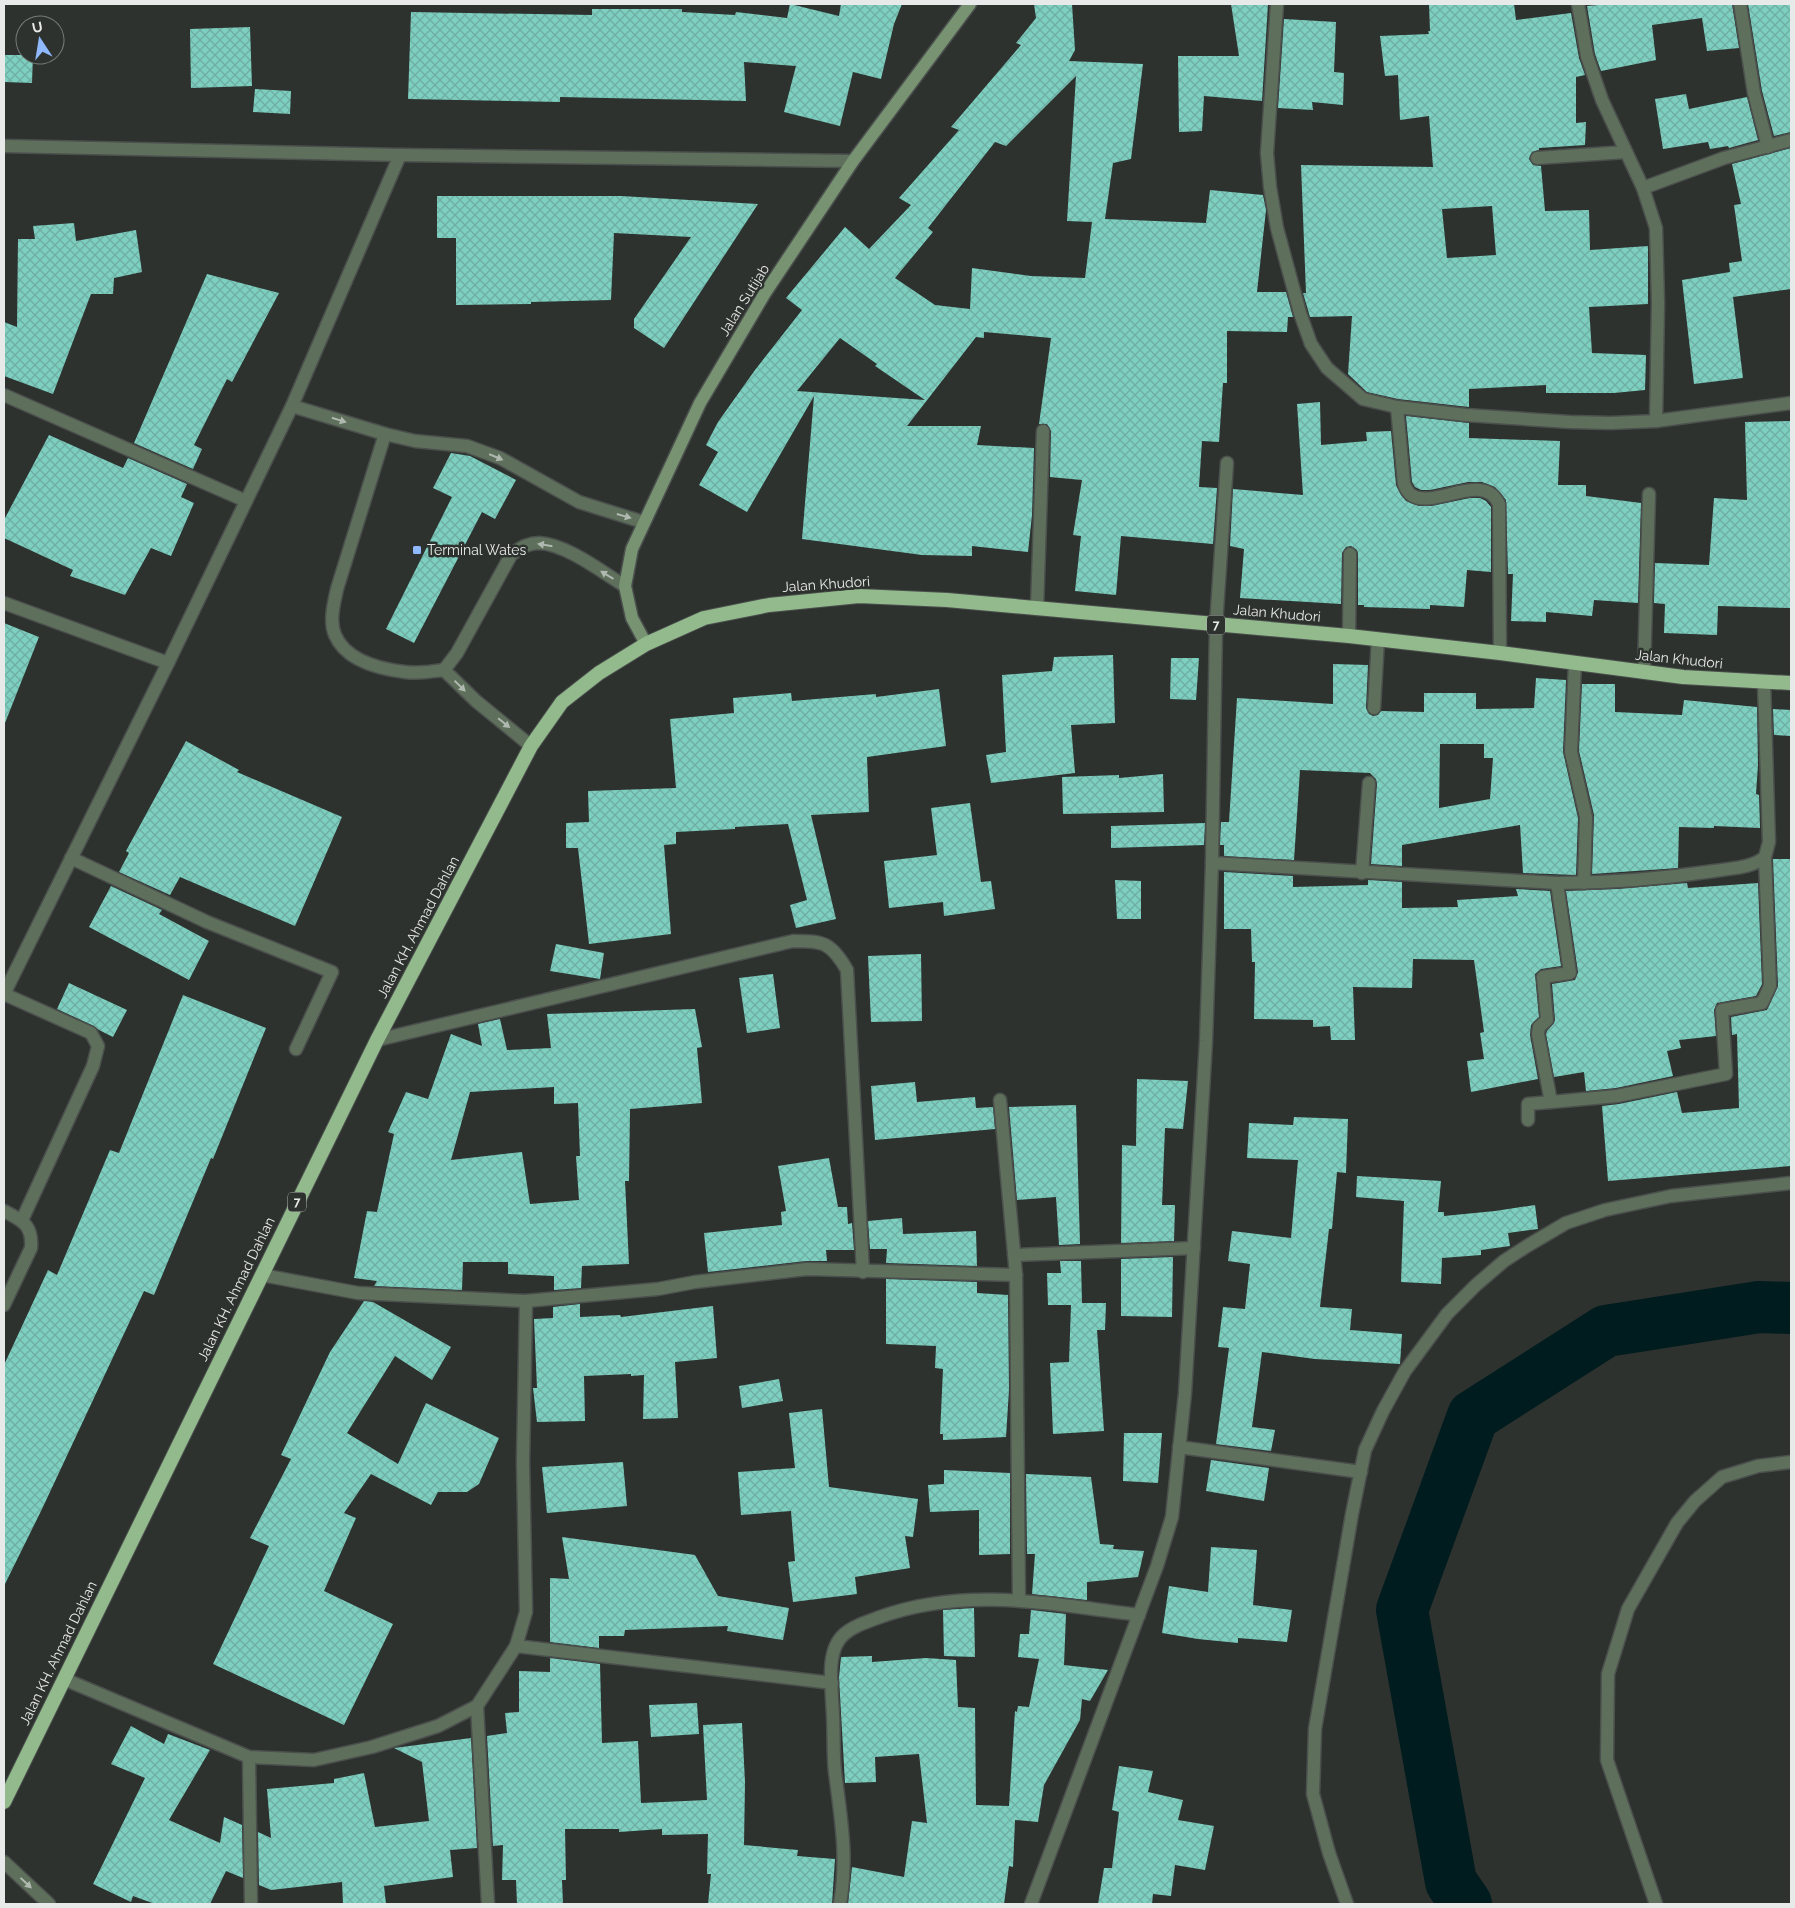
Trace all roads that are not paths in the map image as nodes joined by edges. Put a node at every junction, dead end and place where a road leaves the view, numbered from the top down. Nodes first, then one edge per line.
1 (970, 4) edge
2 (1277, 4) edge
3 (1578, 4) edge
4 (1740, 4) edge
5 (1791, 140) edge
6 (4, 146) edge
7 (1768, 147) junction
8 (1626, 152) junction
9 (400, 155) junction
10 (1537, 158) dead end
11 (853, 161) junction
12 (1643, 188) junction
13 (4, 395) edge
14 (1791, 403) edge
15 (292, 406) junction
16 (1397, 407) junction
17 (1656, 421) junction
18 (1043, 431) dead end
19 (385, 434) junction
20 (1227, 463) dead end
21 (1649, 494) dead end
22 (246, 501) junction
23 (643, 522) junction
24 (1350, 554) dead end
25 (625, 586) junction
26 (4, 603) edge
27 (1037, 609) junction
28 (1216, 625) junction
29 (1349, 636) junction
30 (1378, 639) junction
31 (646, 644) junction
32 (1500, 653) junction
33 (168, 663) junction
34 (1575, 663) junction
35 (444, 670) junction
36 (1644, 672) junction
37 (1764, 682) junction
38 (1791, 683) edge
39 (1374, 708) dead end
40 (532, 746) junction
41 (1369, 784) dead end
42 (1766, 857) junction
43 (71, 858) junction
44 (1212, 863) junction
45 (1362, 873) junction
46 (1557, 883) junction
47 (1584, 883) junction
48 (377, 1040) junction
49 (296, 1049) dead end
50 (1000, 1100) dead end
51 (1551, 1102) junction
52 (1528, 1120) dead end
53 (1791, 1182) edge
54 (4, 1211) edge
55 (22, 1220) junction
56 (1194, 1248) junction
57 (1014, 1255) junction
58 (863, 1272) junction
59 (262, 1275) junction
60 (1016, 1275) junction
61 (526, 1301) junction
62 (4, 1305) edge
63 (1179, 1447) junction
64 (1791, 1462) edge
65 (1360, 1472) junction
66 (1019, 1600) junction
67 (1139, 1615) junction
68 (516, 1646) junction
69 (64, 1679) junction
70 (832, 1683) junction
71 (477, 1706) junction
72 (249, 1757) junction
73 (4, 1802) edge
74 (4, 1862) edge
75 (49, 1904) edge
76 (251, 1904) edge
77 (488, 1904) edge
78 (840, 1904) edge
79 (1031, 1904) edge
80 (1348, 1904) edge
81 (1656, 1904) edge

1 - 11 main road, Jalan Sutijab
2 - 16 street
3 - 8 street
4 - 7 street
5 - 7 street
6 - 9 street
7 - 12 street
8 - 10 street
8 - 12 street
9 - 11 street
9 - 15 street
11 - 23 main road, Jalan Sutijab
12 - 17 street
13 - 22 street
14 - 17 street
15 -> 19 street
15 - 22 street
16 - 17 street
16 - 32 street
18 - 27 street
19 -> 23 street
19 - 35 street
20 - 28 street
21 - 36 street
22 - 33 street
23 - 25 main road, Jalan Sutijab
24 - 29 street
25 - 31 main road, Jalan Sutijab
25 -> 35 street
26 - 33 street
27 - 28 highway, Jalan Khudori / 7
27 - 31 highway, Jalan Khudori / 7
28 - 29 highway, Jalan Khudori / 7
28 - 44 street
29 - 30 highway, Jalan Khudori / 7
30 - 32 highway, Jalan Khudori / 7
30 - 39 street
31 - 40 highway, Jalan KH. Ahmad Dahlan / 7
32 - 34 highway, Jalan Khudori / 7
33 - 43 street
34 - 36 highway, Jalan Khudori / 7
34 - 47 street
35 -> 40 street
36 - 37 highway, Jalan Khudori / 7
37 - 38 highway, Jalan Khudori / 7
37 - 42 street
40 - 48 highway, Jalan KH. Ahmad Dahlan / 7
41 - 45 street
42 - 47 street
42 - 51 street
43 - 49 street
43 - 55 street
44 - 45 street
44 - 56 street
45 - 46 street
46 - 47 street
46 - 51 street
48 - 58 street
48 - 59 highway, Jalan KH. Ahmad Dahlan / 7
50 - 57 street
51 - 52 street
53 - 65 street
54 - 55 street
55 - 62 street
56 - 57 street
56 - 63 street
57 - 60 street
58 - 60 street
58 - 61 street
59 - 61 street
59 - 69 highway, Jalan KH. Ahmad Dahlan / 7
60 - 66 street
61 - 68 street
63 - 65 street
63 - 67 street
64 - 81 street
65 - 80 street
66 - 67 street
66 - 70 street
67 - 79 street
68 - 70 street
68 - 71 street
69 - 72 street
69 - 73 highway, Jalan KH. Ahmad Dahlan / 7
70 - 78 street
71 - 72 street
71 - 77 street
72 - 76 street
74 -> 75 street

